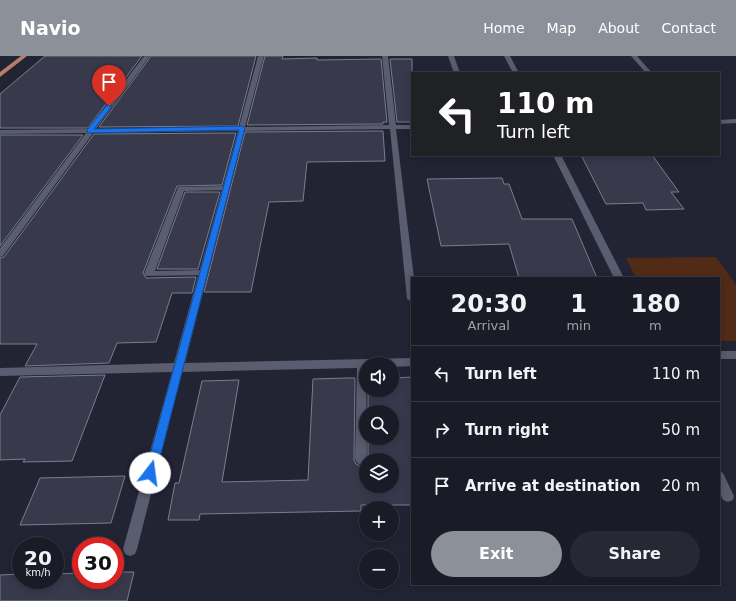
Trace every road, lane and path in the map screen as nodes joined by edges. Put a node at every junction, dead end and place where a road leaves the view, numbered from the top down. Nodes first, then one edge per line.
1 (24, 56) edge
2 (147, 56) edge
3 (261, 56) edge
4 (385, 56) edge
5 (451, 56) edge
6 (508, 56) edge
7 (634, 56) edge
8 (457, 72) edge
9 (516, 72) edge
10 (648, 72) edge
11 (0, 75) edge
12 (720, 122) edge
13 (736, 122) edge
14 (393, 127) junction
15 (411, 127) edge
16 (242, 128) junction
17 (90, 131) junction
18 (0, 132) edge
19 (558, 156) edge
20 (226, 188) junction
21 (0, 254) edge
22 (204, 273) junction
23 (618, 277) edge
24 (411, 290) edge
25 (736, 354) edge
26 (720, 355) edge
27 (399, 362) edge
28 (411, 362) edge
29 (359, 363) edge
30 (179, 368) junction
31 (0, 372) edge
32 (362, 397) edge
33 (361, 453) edge
34 (720, 479) edge
35 (728, 496) dead end
36 (130, 549) dead end

1 - 11 main road
2 - 17 street
3 - 16 street
4 - 14 street
5 - 8 street
6 - 9 street
7 - 10 street
12 - 13 street
14 - 15 street
14 - 16 street
14 - 24 street
16 - 17 street
16 - 20 street
17 - 18 street
17 - 21 street
19 - 23 street
20 - 22 street
20 - 22 street
22 - 30 street
25 - 26 street
27 - 28 street
29 - 30 street
30 - 31 street
30 - 36 street
32 - 33 street
34 - 35 street

